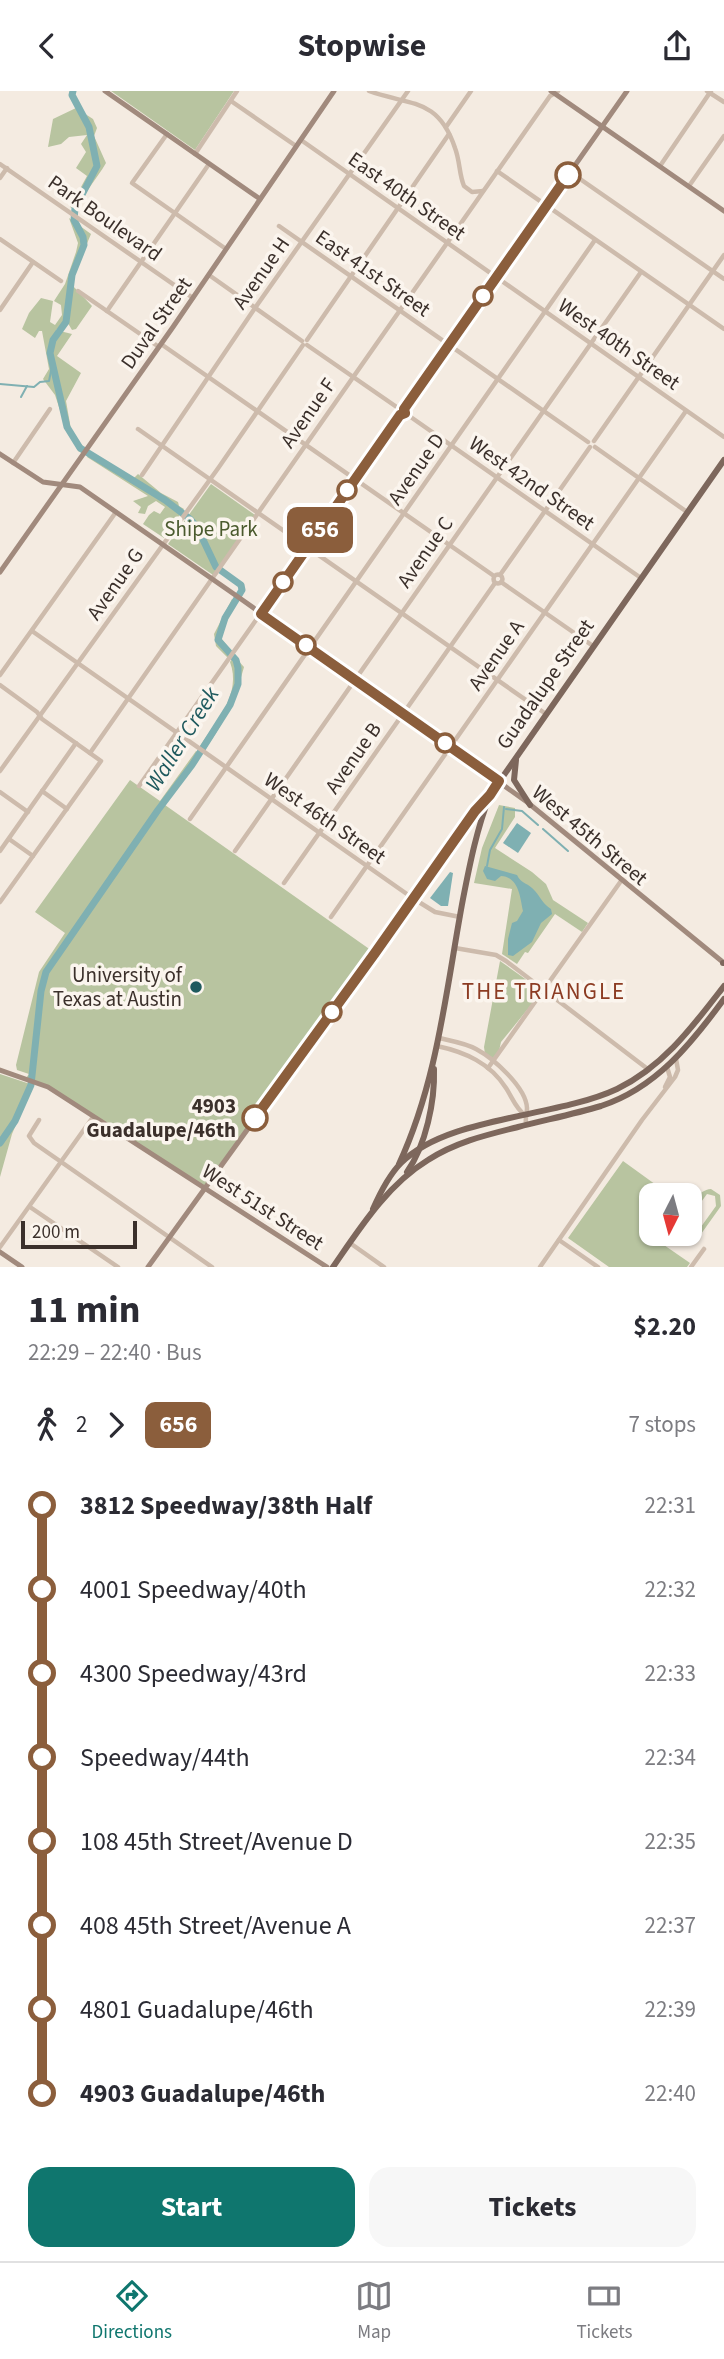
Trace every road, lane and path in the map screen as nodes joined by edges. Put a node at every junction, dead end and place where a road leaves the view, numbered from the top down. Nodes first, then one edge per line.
1 (106, 91) edge
2 (237, 91) edge
3 (369, 91) edge
4 (408, 91) edge
5 (471, 91) edge
6 (626, 91) edge
7 (332, 92) edge
8 (554, 92) edge
9 (709, 92) edge
10 (402, 98) junction
11 (231, 101) junction
12 (724, 102) edge
13 (602, 126) junction
14 (446, 127) junction
15 (167, 134) junction
16 (450, 134) junction
17 (723, 139) edge
18 (298, 143) junction
19 (195, 154) junction
20 (0, 164) edge
21 (209, 164) junction
22 (660, 166) junction
23 (7, 168) junction
24 (497, 171) junction
25 (570, 172) junction
26 (348, 175) junction
27 (0, 178) edge
28 (689, 186) junction
29 (484, 190) junction
30 (260, 199) junction
31 (547, 205) junction
32 (397, 209) junction
33 (724, 211) edge
34 (175, 213) junction
35 (279, 226) dead end
36 (0, 239) edge
37 (595, 240) junction
38 (302, 243) junction
39 (447, 243) junction
40 (226, 249) junction
41 (724, 255) edge
42 (33, 262) junction
43 (141, 262) junction
44 (712, 271) junction
45 (641, 272) junction
46 (209, 275) junction
47 (350, 277) junction
48 (496, 277) junction
49 (724, 279) edge
50 (61, 281) dead end
51 (78, 291) dead end
52 (193, 298) junction
53 (689, 305) junction
54 (255, 308) junction
55 (0, 310) edge
56 (400, 310) junction
57 (107, 311) junction
58 (545, 311) junction
59 (724, 329) edge
60 (305, 343) junction
61 (591, 343) junction
62 (160, 345) junction
63 (449, 345) junction
64 (208, 377) junction
65 (353, 377) junction
66 (638, 377) junction
67 (497, 379) junction
68 (50, 409) dead end
69 (257, 411) junction
70 (403, 411) junction
71 (543, 411) junction
72 (686, 411) junction
73 (138, 429) dead end
74 (724, 437) edge
75 (592, 444) junction
76 (161, 445) junction
77 (306, 445) junction
78 (451, 446) junction
79 (0, 454) edge
80 (724, 460) edge
81 (13, 463) junction
82 (71, 472) junction
83 (142, 475) dead end
84 (639, 477) junction
85 (497, 478) junction
86 (209, 479) junction
87 (355, 479) junction
88 (40, 481) junction
89 (62, 486) junction
90 (80, 487) junction
91 (55, 495) junction
92 (545, 511) junction
93 (116, 512) junction
94 (687, 512) junction
95 (258, 513) junction
96 (404, 513) junction
97 (162, 544) junction
98 (592, 544) junction
99 (449, 545) junction
100 (307, 547) junction
101 (0, 572) edge
102 (641, 578) junction
103 (212, 579) junction
104 (498, 579) junction
105 (356, 581) junction
106 (402, 613) junction
107 (545, 613) junction
108 (261, 614) junction
109 (32, 631) junction
110 (593, 646) junction
111 (450, 647) junction
112 (310, 648) junction
113 (78, 663) junction
114 (0, 675) edge
115 (355, 680) junction
116 (497, 680) junction
117 (0, 685) edge
118 (128, 698) junction
119 (403, 714) junction
120 (546, 714) junction
121 (40, 716) junction
122 (178, 733) junction
123 (76, 743) junction
124 (451, 747) junction
125 (90, 753) junction
126 (518, 754) junction
127 (226, 768) junction
128 (0, 771) edge
129 (499, 781) junction
130 (139, 786) dead end
131 (42, 791) junction
132 (0, 792) edge
133 (490, 795) junction
134 (272, 800) junction
135 (530, 805) junction
136 (67, 809) junction
137 (28, 811) junction
138 (190, 819) dead end
139 (320, 833) junction
140 (9, 839) junction
141 (0, 851) edge
142 (235, 851) dead end
143 (33, 856) junction
144 (367, 866) junction
145 (621, 881) junction
146 (284, 883) dead end
147 (414, 899) junction
148 (0, 902) edge
149 (460, 917) junction
150 (331, 918) dead end
151 (455, 948) junction
152 (724, 963) edge
153 (724, 986) edge
154 (545, 990) junction
155 (724, 999) edge
156 (439, 1038) junction
157 (437, 1046) junction
158 (670, 1053) junction
159 (676, 1059) junction
160 (494, 1061) junction
161 (433, 1066) junction
162 (667, 1067) junction
163 (488, 1068) junction
164 (0, 1070) edge
165 (648, 1070) junction
166 (663, 1091) junction
167 (610, 1092) junction
168 (613, 1101) junction
169 (525, 1115) junction
170 (93, 1117) junction
171 (39, 1120) dead end
172 (495, 1123) junction
173 (526, 1125) junction
174 (426, 1126) junction
175 (440, 1137) junction
176 (474, 1138) junction
177 (421, 1147) junction
178 (61, 1162) junction
179 (399, 1164) junction
180 (404, 1176) junction
181 (204, 1188) junction
182 (30, 1207) junction
183 (371, 1214) junction
184 (169, 1238) junction
185 (559, 1240) junction
186 (350, 1243) junction
187 (0, 1249) edge
188 (704, 1249) dead end
189 (22, 1267) edge
190 (118, 1267) edge
191 (148, 1267) edge
192 (212, 1267) edge
193 (327, 1267) edge
194 (333, 1267) edge
195 (384, 1267) edge
196 (540, 1267) edge
197 (598, 1267) edge
198 (691, 1267) edge

1 - 15 street
2 - 11 street
3 - 10 street
4 - 10 street, Avenue H
5 - 14 street
6 - 13 street
7 - 18 street, Duval Street
8 - 13 street
8 - 24 street, Avenue F
9 - 12 street
9 - 22 street
10 - 14 street
10 - 26 street, Avenue H
11 - 18 street, East 40th Street
11 - 19 street
13 - 22 street
13 - 25 street
14 - 16 street
15 - 19 street
15 - 34 street
16 - 29 street
16 - 32 street, Avenue G
17 - 28 street
18 - 26 street, East 40th Street
18 - 30 street, Duval Street
19 - 21 street
20 - 23 street, Park Boulevard
21 - 30 street
21 - 34 street
22 - 28 street
23 - 27 street
23 - 43 street, Park Boulevard
24 - 29 street, Avenue F
24 - 31 street
25 - 31 street
25 - 44 street
26 - 32 street, East 40th Street
26 - 38 street, Avenue H
28 - 33 street
29 - 39 street, Avenue F
30 - 40 street, Duval Street
31 - 37 street
31 - 48 street
32 - 39 street, East 40th Street
32 - 47 street, Avenue G
34 - 40 street
34 - 43 street
35 - 38 street, East 41st Street
36 - 42 street
37 - 45 street
37 - 58 street, Avenue D
38 - 47 street, East 41st Street
38 - 54 street, Avenue H
39 - 48 street, East 40th Street
39 - 56 street, Avenue F
40 - 46 street, Duval Street
41 - 44 street, Avenue B
42 - 50 street
42 - 55 street
43 - 52 street, Park Boulevard
43 - 57 street
44 - 49 street
44 - 53 street, Avenue B
45 - 53 street
45 - 61 street, Avenue C
46 - 52 street, Duval Street
46 - 54 street, West 42nd Street
47 - 56 street, East 41st Street
47 - 60 street, Avenue G
48 - 58 street, West 40th Street
48 - 63 street
51 - 57 street
52 - 62 street, Duval Street
53 - 59 street
53 - 66 street, Avenue B
54 - 60 street, West 42nd Street
54 - 64 street, Avenue H
56 - 63 street, East 41st Street
56 - 65 street, Avenue F
57 - 62 street
58 - 61 street, West 40th Street
58 - 67 street, Avenue D
60 - 65 street, West 42nd Street
60 - 69 street, Avenue G
61 - 66 street, West 40th Street
61 - 71 street, Avenue C
62 - 64 street
62 - 82 street, Duval Street
63 - 67 street, East 41st Street
63 - 70 street
64 - 69 street
64 - 76 street, Avenue H
65 - 70 street, West 42nd Street
65 - 77 street, Avenue F
66 - 72 street, West 40th Street
66 - 75 street, Avenue B
67 - 71 street, East 41st Street
67 - 78 street, Avenue D
68 - 81 street
69 - 77 street
69 - 86 street, Avenue G
70 - 78 street, West 42nd Street
70 - 87 street
71 - 75 street, East 41st Street
71 - 85 street, Avenue C
72 - 74 street, West 40th Street
72 - 84 street, Avenue A
73 - 76 street
75 - 84 street, East 41st Street
75 - 92 street, Avenue B
76 - 83 street, Avenue H
76 - 86 street
77 - 87 street
77 - 95 street, Avenue F
78 - 85 street, West 42nd Street
78 - 96 street, Avenue D
79 - 81 street
80 - 94 main road, Guadalupe Street
81 - 88 street
82 - 89 street, Duval Street
82 - 90 street
84 - 94 street, East 41st Street
84 - 98 street, Avenue A
85 - 92 street, West 42nd Street
85 - 99 street, Avenue C
86 - 95 street
86 - 97 street, Avenue G
87 - 96 street
87 - 100 street
88 - 89 street
88 - 91 street
89 - 90 street
89 - 91 street, Duval Street
90 - 93 street, West 45th Street
91 - 101 street, Duval Street
92 - 98 street, West 42nd Street
92 - 104 street, Avenue B
93 - 97 street, West 45th Street
93 - 109 street
94 - 102 main road, Guadalupe Street
95 - 100 street
95 - 103 street, Avenue F
96 - 99 street
96 - 105 street, Avenue D
97 - 103 street, West 45th Street
97 - 113 street, Avenue G
98 - 102 street, West 42nd Street
98 - 107 street, Avenue A
99 - 104 street
99 - 106 street, Avenue C
100 - 105 street
100 - 108 street
102 - 110 main road, Guadalupe Street
103 - 108 street, West 45th Street
103 - 118 street, Avenue F
104 - 107 street
104 - 111 street, Avenue B
105 - 106 street
105 - 112 street, Avenue D
106 - 111 street
106 - 115 street, Avenue C
107 - 110 street
107 - 116 street, Avenue A
108 - 112 street, West 45th Street
108 - 122 street
109 - 113 street, West 46th Street
109 - 114 street
110 - 120 main road, Guadalupe Street
111 - 116 street
111 - 119 street, Avenue B
112 - 115 street, West 45th Street
112 - 127 street, Avenue D
113 - 118 street, West 46th Street
113 - 121 street, Avenue G
115 - 119 street, West 45th Street
115 - 134 street, Avenue C
116 - 120 street
116 - 124 street, Avenue A
117 - 121 street
118 - 122 street, West 46th Street
118 - 125 street, Avenue F
119 - 124 street, West 45th Street
119 - 139 street, Avenue B
120 - 126 main road, Guadalupe Street
121 - 123 street
121 - 128 street, Avenue G
122 - 127 street, West 46th Street
122 - 130 street
123 - 125 street
123 - 131 street
124 - 129 street, West 45th Street
124 - 144 street, Avenue A
125 - 136 street
126 - 129 main road, Guadalupe Street
126 - 135 main road
127 - 134 street, West 46th Street
127 - 138 street, Avenue D
129 - 133 main road, Guadalupe Street
129 - 135 street, West 45th Street
131 - 136 street
131 - 137 street
132 - 137 street
133 - 147 street, Guadalupe Street
133 - 149 main road
134 - 139 street, West 46th Street
134 - 142 street, Avenue C
135 - 145 street, West 45th Street
136 - 143 street
137 - 140 street
139 - 144 street, West 46th Street
139 - 146 street, Avenue B
140 - 141 street
140 - 143 street
143 - 148 street
144 - 147 street, West 46th Street
144 - 150 street, Avenue A
145 - 152 street, West 45th Street
145 - 154 street
147 - 149 street, West 46th Street
147 - 181 street, Guadalupe Street
149 - 151 main road
151 - 154 street
151 - 156 main road
153 - 158 main road
154 - 160 street
154 - 165 street
155 - 159 main road
156 - 157 main road
156 - 160 street
157 - 161 main road
157 - 163 street
158 - 162 main road
158 - 165 main road
159 - 162 main road
159 - 166 street
160 - 163 street
160 - 169 street
161 - 174 main road
161 - 179 main road
162 - 166 street
162 - 168 main road
163 - 169 street
164 - 170 street, West 51st Street
165 - 167 main road
166 - 185 street
167 - 168 main road
167 - 169 main road
168 - 173 main road
169 - 172 main road
169 - 173 street
170 - 178 street
170 - 181 street, West 51st Street
171 - 178 street
172 - 175 main road
172 - 176 main road
173 - 176 main road
174 - 175 main road
174 - 177 main road
175 - 177 main road
176 - 180 main road
177 - 179 main road
177 - 180 main road
178 - 182 street
178 - 184 street
179 - 183 main road
180 - 183 main road
181 - 184 street, Guadalupe Street
181 - 193 street, West 51st Street
182 - 187 street
182 - 190 street
183 - 186 main road
184 - 191 street, Guadalupe Street
184 - 192 street
185 - 196 street
185 - 197 street
186 - 194 main road
186 - 195 street
187 - 189 street
188 - 198 street

